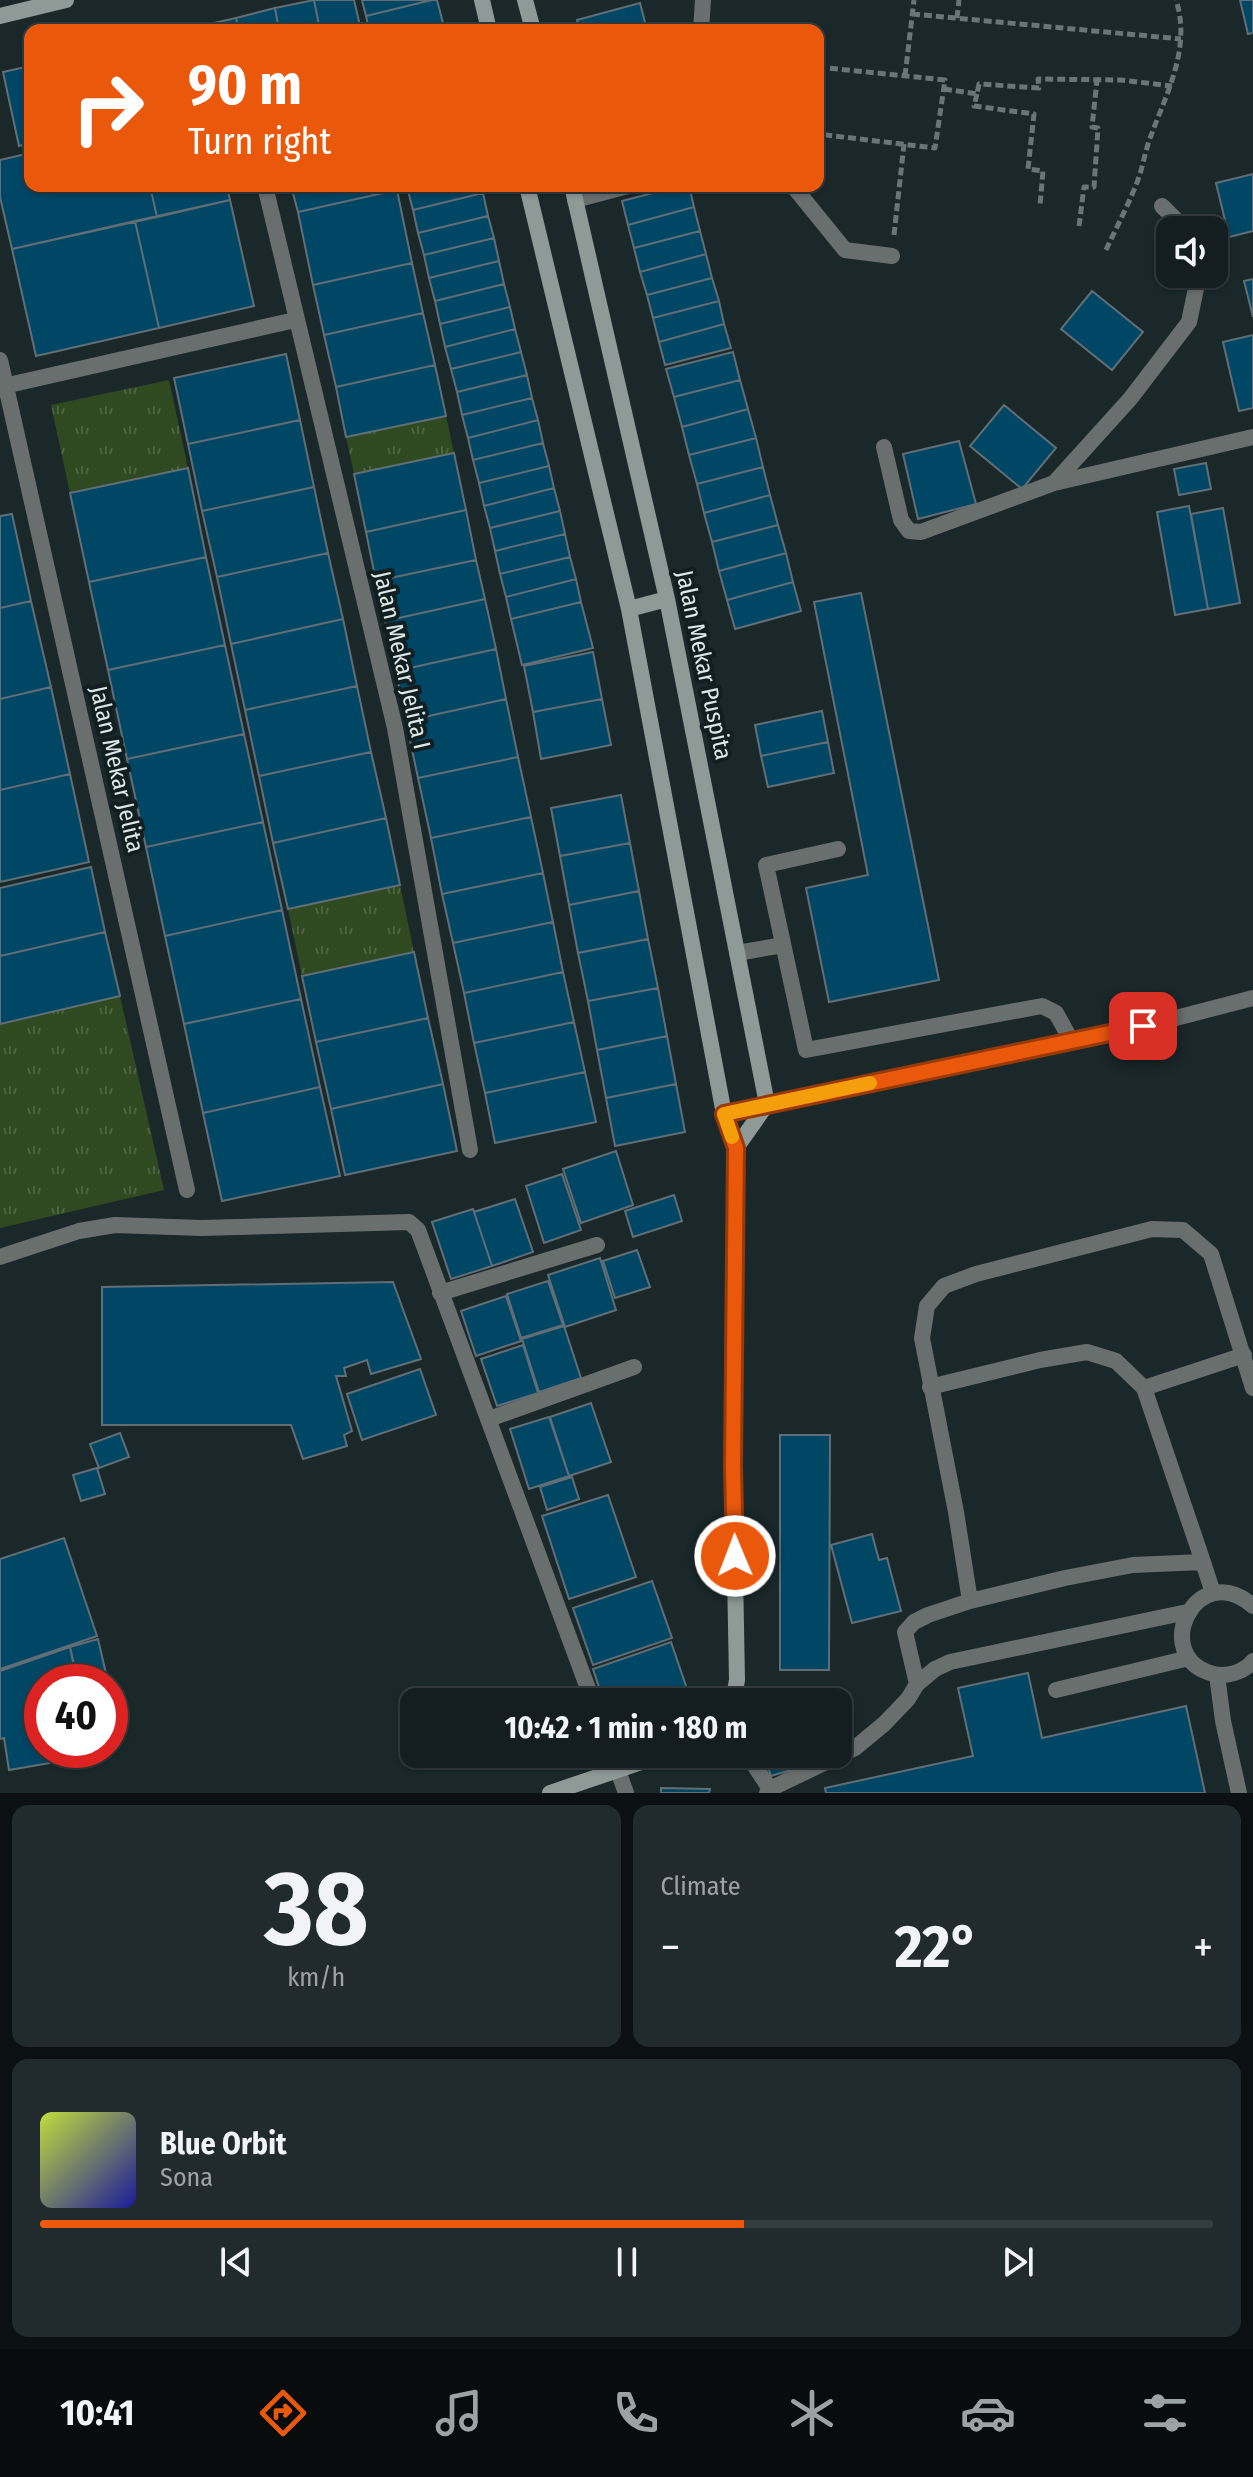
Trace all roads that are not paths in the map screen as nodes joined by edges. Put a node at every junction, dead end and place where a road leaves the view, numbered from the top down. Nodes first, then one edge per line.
1 (66, 0) edge
2 (482, 0) edge
3 (525, 0) edge
4 (703, 0) edge
5 (0, 16) edge
6 (488, 24) edge
7 (531, 24) edge
8 (701, 24) edge
9 (266, 192) edge
10 (528, 192) edge
11 (798, 192) edge
12 (573, 193) edge
13 (1162, 206) dead end
14 (1172, 216) edge
15 (892, 256) road end
16 (1196, 288) edge
17 (295, 320) junction
18 (0, 360) edge
19 (3, 386) edge
20 (1253, 437) edge
21 (884, 447) dead end
22 (1054, 483) junction
23 (667, 599) junction
24 (629, 609) junction
25 (838, 849) dead end
26 (783, 945) junction
27 (737, 953) junction
28 (1253, 998) edge
29 (1072, 1042) junction
30 (767, 1104) junction
31 (724, 1114) junction
32 (736, 1148) junction
33 (470, 1150) dead end
34 (187, 1190) dead end
35 (597, 1245) dead end
36 (0, 1257) edge
37 (440, 1293) junction
38 (1244, 1355) junction
39 (634, 1367) dead end
40 (930, 1387) junction
41 (1144, 1388) junction
42 (1253, 1388) edge
43 (489, 1419) junction
44 (1203, 1562) junction
45 (1213, 1593) junction
46 (970, 1601) junction
47 (1253, 1606) edge
48 (1187, 1612) junction
49 (1189, 1658) junction
50 (1253, 1661) edge
51 (1217, 1675) junction
52 (917, 1684) junction
53 (588, 1688) edge
54 (736, 1688) edge
55 (1056, 1690) dead end
56 (602, 1768) edge
57 (617, 1768) edge
58 (755, 1768) edge
59 (768, 1791) edge
60 (550, 1793) edge
61 (626, 1793) edge
62 (1239, 1793) edge

1 - 5 street
2 - 6 street
3 - 7 street
4 - 8 street
9 - 17 street, Jalan Mekar Jelita I
10 - 24 street
11 - 15 street
12 - 23 street, Jalan Mekar Puspita
13 - 14 street
16 - 22 street
17 - 19 street
17 - 33 street, Jalan Mekar Jelita I
18 - 19 street, Jalan Mekar Jelita
19 - 34 street, Jalan Mekar Jelita
20 - 22 street
21 - 22 street
23 - 24 street
23 - 27 street, Jalan Mekar Puspita
24 - 31 street
25 - 26 street
26 - 27 street
26 - 29 street
27 - 30 street, Jalan Mekar Puspita
28 - 29 street
29 - 30 street
30 - 31 street
30 - 32 street
31 - 32 street
32 - 54 street
35 - 37 street
36 - 37 street
37 - 43 street
38 - 40 street
38 - 41 street
38 - 42 street
39 - 43 street
40 - 41 street
40 - 46 street
41 - 44 street
43 - 53 street
44 - 45 street
44 - 46 street
45 - 47 street
45 - 48 street
46 - 52 street
48 - 49 street
48 - 52 street
49 - 51 street
49 - 55 street
50 - 51 street
51 - 62 street
52 - 59 street
56 - 60 street
57 - 61 street
58 - 59 street

